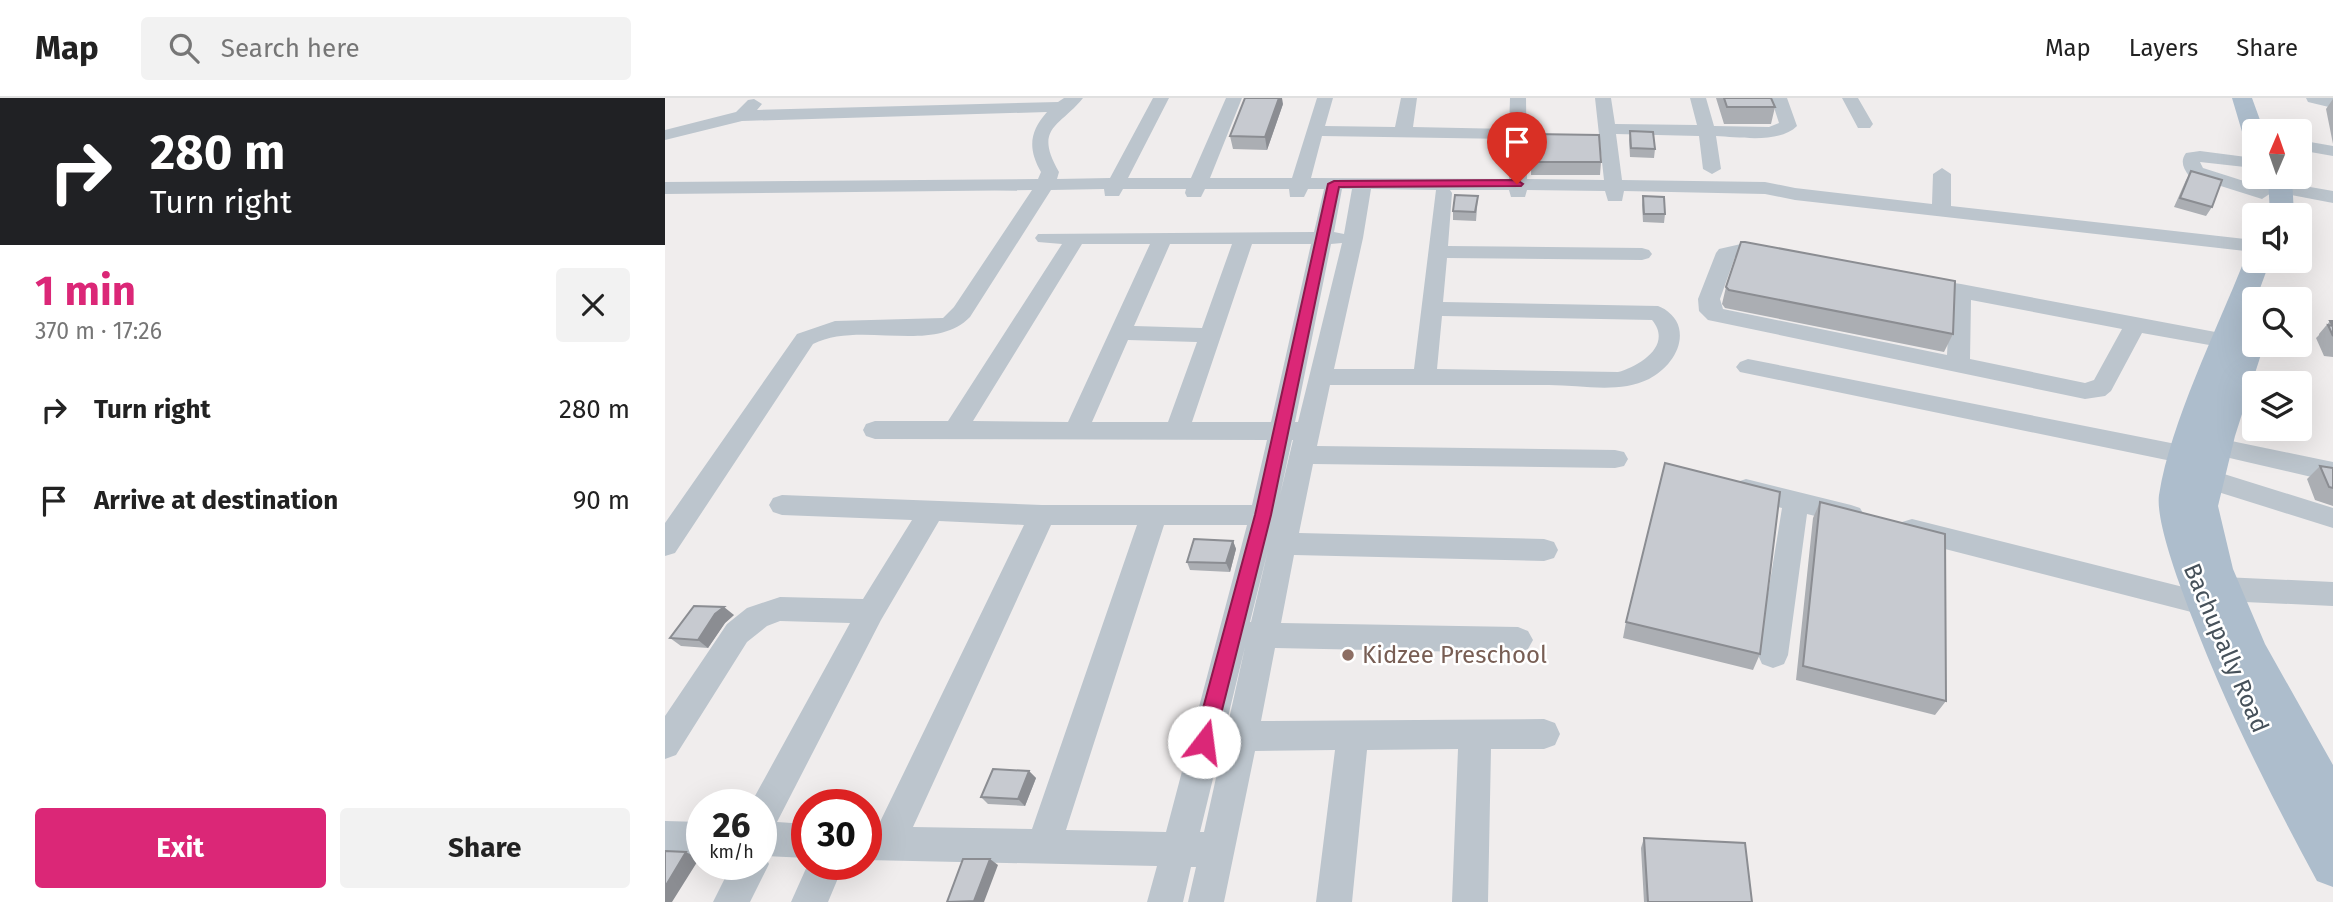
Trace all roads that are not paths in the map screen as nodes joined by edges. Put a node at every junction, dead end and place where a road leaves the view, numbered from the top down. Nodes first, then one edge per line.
1 (759, 98) edge
2 (1161, 98) edge
3 (1234, 98) edge
4 (1325, 98) edge
5 (1409, 98) edge
6 (1507, 98) edge
7 (1518, 98) edge
8 (1603, 98) edge
9 (1698, 98) edge
10 (1779, 98) edge
11 (1850, 98) edge
12 (2242, 98) edge
13 (2258, 98) edge
14 (2314, 98) edge
15 (1069, 102) edge
16 (2333, 103) edge
17 (859, 105) edge
18 (742, 116) junction
19 (2249, 119) edge
20 (2265, 119) edge
21 (1864, 124) dead end
22 (1607, 129) junction
23 (1315, 131) junction
24 (1707, 131) junction
25 (1403, 133) junction
26 (673, 134) edge
27 (1512, 134) junction
28 (2312, 147) edge
29 (2333, 151) edge
30 (2242, 161) edge
31 (1712, 169) dead end
32 (1942, 174) dead end
33 (2242, 184) edge
34 (1115, 187) junction
35 (665, 188) edge
36 (1043, 188) junction
37 (1298, 188) junction
38 (1332, 188) junction
39 (1512, 188) junction
40 (1195, 189) junction
41 (1361, 189) junction
42 (2269, 190) edge
43 (1615, 191) junction
44 (1443, 192) junction
45 (665, 197) edge
46 (2333, 197) edge
47 (1941, 211) junction
48 (1322, 238) junction
49 (1353, 238) junction
50 (1045, 239) dead end
51 (1075, 239) junction
52 (1244, 239) junction
53 (1162, 240) junction
54 (2242, 245) edge
55 (1437, 252) junction
56 (1642, 254) dead end
57 (1789, 259) edge
58 (2254, 273) edge
59 (1895, 279) edge
60 (1961, 292) junction
61 (1431, 309) junction
62 (2136, 324) junction
63 (1119, 332) junction
64 (1210, 335) junction
65 (2240, 336) edge
66 (1958, 366) junction
67 (1748, 367) dead end
68 (1322, 377) junction
69 (1425, 377) junction
70 (875, 430) dead end
71 (1177, 430) junction
72 (955, 431) junction
73 (1075, 432) junction
74 (1297, 439) junction
75 (2208, 454) junction
76 (2333, 454) edge
77 (1615, 459) dead end
78 (2333, 472) edge
79 (1721, 482) edge
80 (1795, 501) junction
81 (782, 505) dead end
82 (933, 509) junction
83 (1042, 515) junction
84 (1154, 515) junction
85 (1276, 515) junction
86 (2333, 518) edge
87 (1283, 544) junction
88 (665, 545) edge
89 (1544, 550) dead end
90 (2333, 594) edge
91 (2213, 596) junction
92 (871, 611) junction
93 (1232, 635) junction
94 (1263, 635) junction
95 (1518, 640) dead end
96 (1773, 656) dead end
97 (1543, 734) dead end
98 (1353, 735) junction
99 (1242, 736) junction
100 (1475, 736) junction
101 (665, 744) edge
102 (2332, 805) edge
103 (777, 806) edge
104 (882, 833) edge
105 (665, 838) edge
106 (686, 839) edge
107 (882, 843) edge
108 (1043, 846) junction
109 (1177, 849) junction
110 (1218, 850) junction
111 (2333, 864) edge
112 (741, 880) edge
113 (819, 880) edge
114 (731, 902) edge
115 (809, 902) edge
116 (1165, 902) edge
117 (1206, 902) edge
118 (1334, 902) edge
119 (1471, 902) edge

1 - 18 street
2 - 34 street
3 - 40 street
4 - 23 street
5 - 25 street
6 - 27 street
7 - 27 street
8 - 22 street
9 - 24 street
10 - 24 street
11 - 21 street
12 - 19 main road
13 - 20 main road
14 - 16 street
15 - 17 street
15 - 36 street
17 - 18 street
18 - 26 street
22 - 24 street
22 - 43 street
23 - 25 street
23 - 37 street
24 - 31 street
25 - 27 street
27 - 39 street
28 - 29 street
30 - 33 street
32 - 47 street
34 - 36 street
34 - 40 street
35 - 36 street
36 - 45 street
36 - 88 street
37 - 38 street
37 - 40 street
38 - 41 street
38 - 48 street
39 - 41 street
39 - 43 street
39 - 44 street
41 - 44 street
41 - 49 street
42 - 46 street
43 - 47 street
44 - 55 street
47 - 54 street
48 - 49 street
48 - 52 street
48 - 74 street
49 - 68 street
50 - 51 street
51 - 53 street
51 - 72 street
52 - 53 street
52 - 64 street
53 - 63 street
55 - 56 street
55 - 61 street
57 - 66 street
58 - 65 main road, Bachupally Road
59 - 60 street
60 - 62 street
60 - 66 street
61 - 69 street
61 - 69 street
62 - 65 street
62 - 66 street
63 - 64 street
63 - 73 street
64 - 71 street
65 - 75 main road, Bachupally Road
67 - 75 street
68 - 69 street
68 - 74 street
70 - 72 street
71 - 73 street
71 - 74 street
72 - 73 street
74 - 77 street
74 - 85 street
75 - 76 street
75 - 78 street
75 - 86 street
75 - 91 main road, Bachupally Road
79 - 80 street
80 - 91 street
80 - 96 street
81 - 82 street
82 - 83 street
82 - 92 street
83 - 84 street
83 - 104 street
84 - 85 street
84 - 108 street
85 - 87 street
85 - 93 street
87 - 89 street
87 - 94 street
90 - 91 street
91 - 102 main road, Bachupally Road
91 - 111 main road, Bachupally Road
92 - 101 street
92 - 103 street
93 - 94 street
93 - 109 street
94 - 95 street
94 - 99 street
97 - 100 street
98 - 99 street
98 - 100 street
98 - 118 street
99 - 110 street
100 - 119 street
105 - 106 street
107 - 108 street
108 - 109 street
109 - 110 street
109 - 116 street
110 - 117 street
112 - 114 street
113 - 115 street

